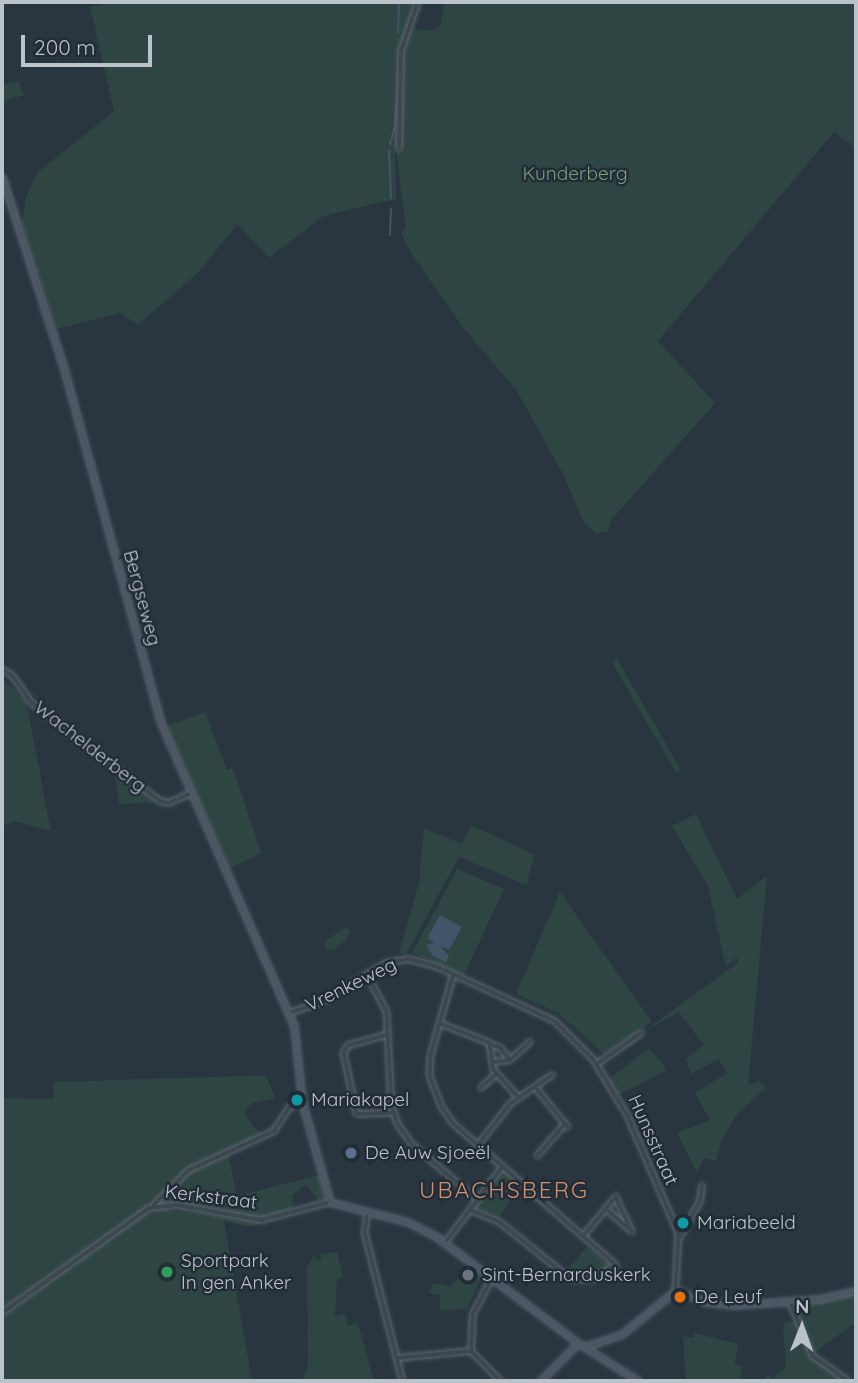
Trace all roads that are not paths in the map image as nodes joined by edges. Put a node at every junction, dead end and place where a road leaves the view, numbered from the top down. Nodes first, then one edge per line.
1 (418, 2) edge
2 (399, 149) dead end
3 (2, 177) edge
4 (2, 668) edge
5 (189, 794) junction
6 (367, 974) junction
7 (454, 974) junction
8 (289, 1013) junction
9 (439, 1023) junction
10 (641, 1033) dead end
11 (388, 1035) junction
12 (530, 1042) dead end
13 (491, 1045) junction
14 (510, 1060) junction
15 (494, 1062) junction
16 (597, 1064) junction
17 (496, 1074) junction
18 (552, 1075) dead end
19 (481, 1088) dead end
20 (537, 1089) junction
21 (518, 1097) junction
22 (302, 1102) junction
23 (394, 1113) junction
24 (478, 1145) junction
25 (537, 1156) dead end
26 (503, 1166) junction
27 (702, 1186) dead end
28 (478, 1200) junction
29 (330, 1202) junction
30 (152, 1206) junction
31 (606, 1209) junction
32 (470, 1210) junction
33 (368, 1212) junction
34 (583, 1235) junction
35 (680, 1237) junction
36 (445, 1243) junction
37 (491, 1280) junction
38 (676, 1290) junction
39 (856, 1291) edge
40 (790, 1301) junction
41 (2, 1313) edge
42 (581, 1345) junction
43 (471, 1351) junction
44 (398, 1358) junction
45 (403, 1381) edge
46 (501, 1381) edge
47 (540, 1381) edge
48 (638, 1381) edge
49 (848, 1381) edge

1 - 2 street
3 - 5 street, Bergseweg
4 - 5 street, Wachelderberg
5 - 8 street, Bergseweg
6 - 7 street, Vrenkeweg
6 - 8 street, Vrenkeweg
6 - 11 street
7 - 9 street
7 - 16 street, Hunsstraat
8 - 22 street, Bergseweg
9 - 13 street
9 - 24 street
10 - 16 street
11 - 23 street
11 - 23 street
12 - 14 street
13 - 14 street
13 - 15 street
14 - 15 street
15 - 17 street
16 - 35 street, Hunsstraat
17 - 19 street
17 - 21 street
18 - 20 street
20 - 21 street
20 - 25 street
21 - 24 street
22 - 29 street, Bergseweg
22 - 30 street
23 - 28 street
24 - 26 street
26 - 28 street
26 - 34 street
27 - 35 street
28 - 32 street
29 - 30 street, Kerkstraat
29 - 33 street, Kerkstraat
30 - 41 street, Kerkstraat
31 - 31 street
31 - 34 street
32 - 34 street
32 - 36 street
33 - 36 street, Kerkstraat
33 - 44 street
35 - 38 street, Hunsstraat
36 - 37 street, Kerkstraat
37 - 42 street, Kerkstraat
37 - 43 street
38 - 40 street
38 - 42 street
39 - 40 street
40 - 49 street
42 - 47 street
42 - 48 street, Kerkstraat
43 - 44 street
43 - 46 street
44 - 45 street

